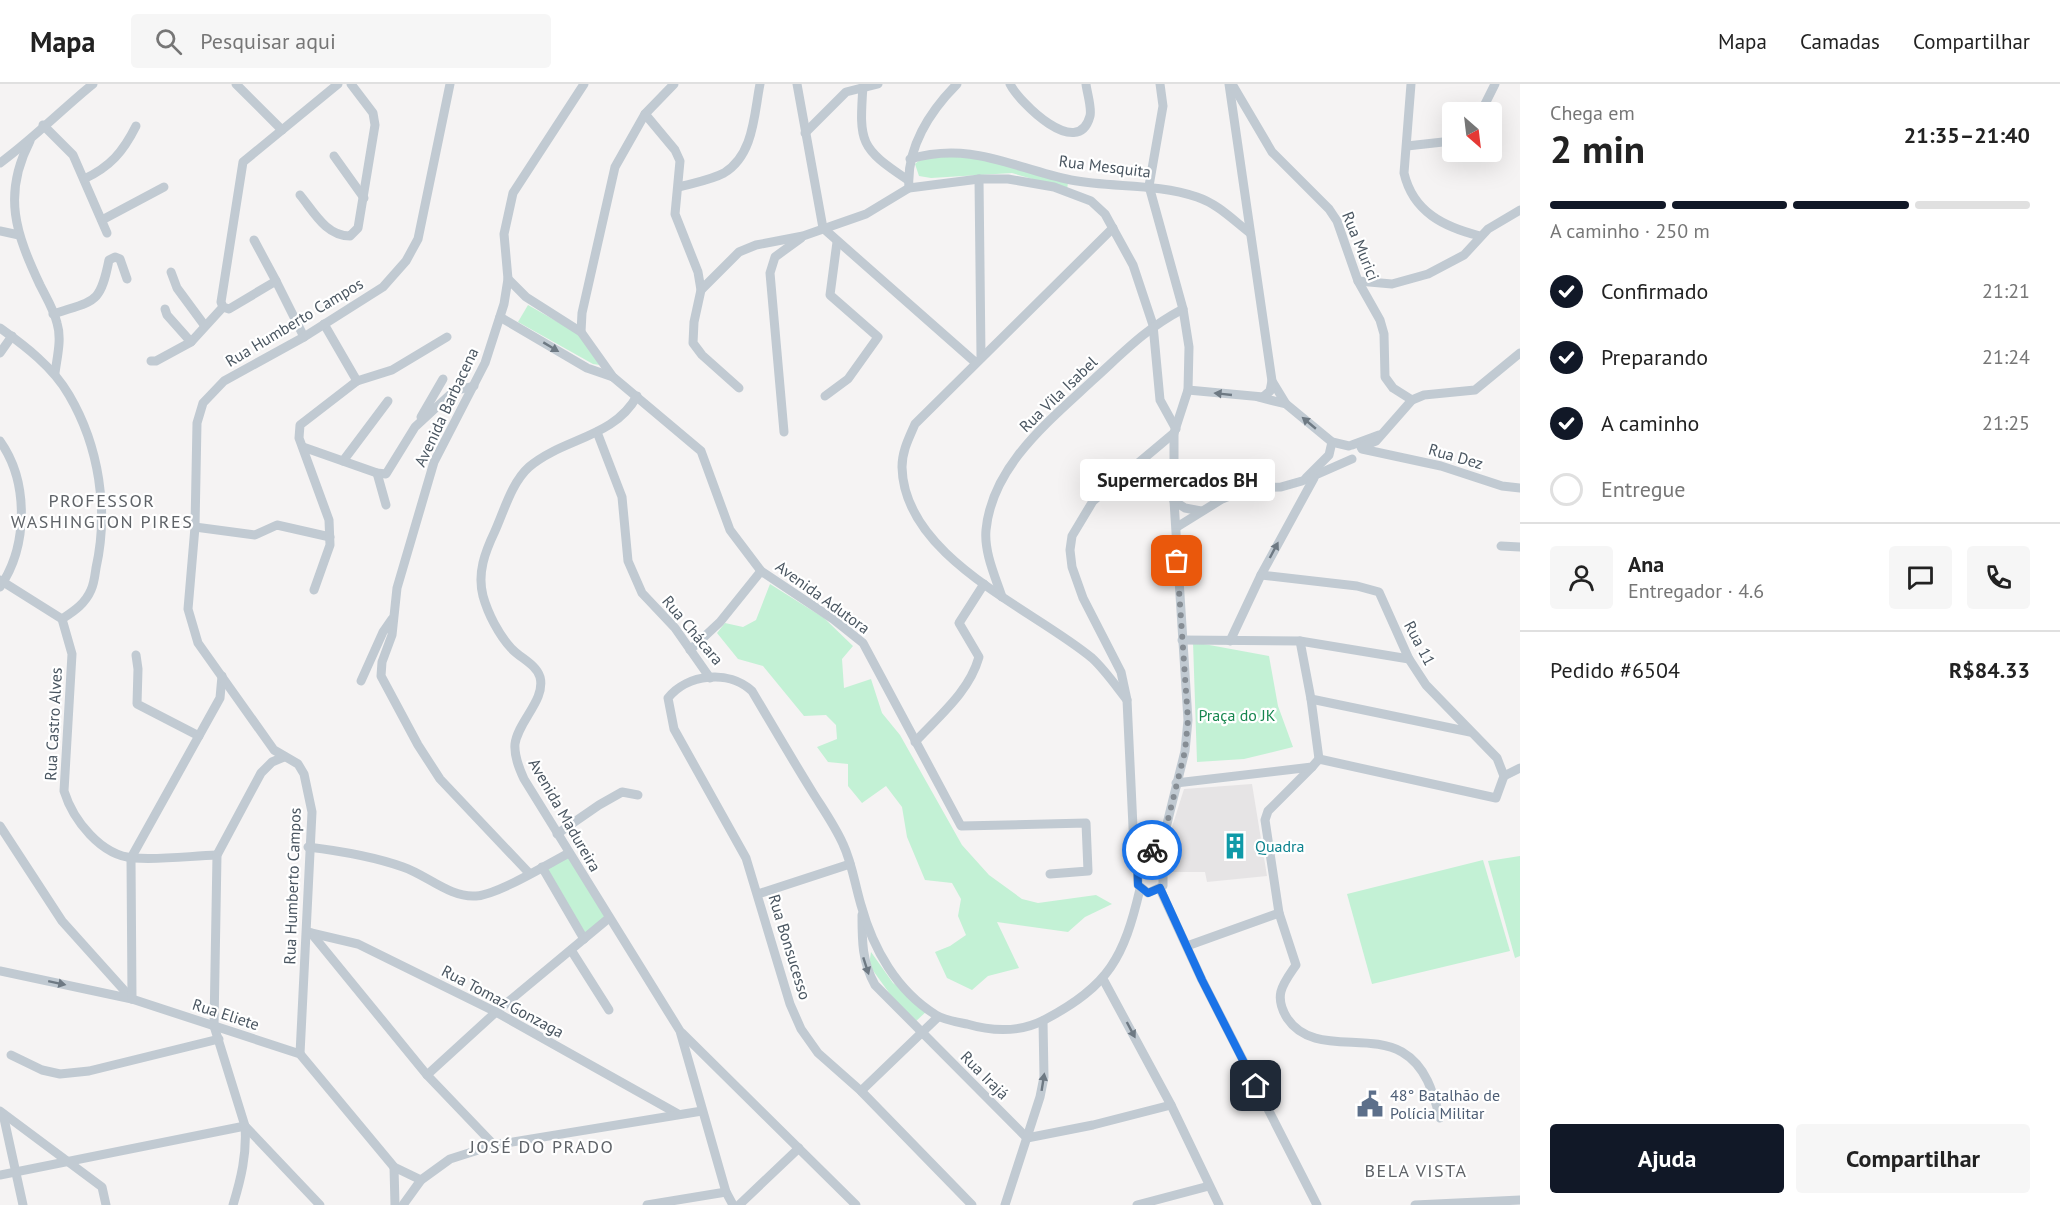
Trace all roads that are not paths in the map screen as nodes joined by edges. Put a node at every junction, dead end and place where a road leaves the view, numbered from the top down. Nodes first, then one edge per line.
1 (93, 84) edge
2 (236, 84) edge
3 (338, 84) edge
4 (351, 84) edge
5 (450, 84) edge
6 (584, 84) edge
7 (674, 84) edge
8 (760, 84) edge
9 (797, 84) edge
10 (879, 84) edge
11 (957, 84) edge
12 (1010, 84) edge
13 (1086, 84) edge
14 (1160, 84) edge
15 (1230, 84) edge
16 (1411, 84) edge
17 (863, 86) junction
18 (1492, 86) edge
19 (1485, 102) edge
20 (645, 114) junction
21 (43, 125) junction
22 (136, 126) dead end
23 (282, 130) junction
24 (805, 133) junction
25 (30, 141) junction
26 (1442, 142) edge
27 (1407, 146) junction
28 (334, 156) dead end
29 (910, 159) junction
30 (0, 163) edge
31 (84, 179) junction
32 (979, 179) junction
33 (908, 184) junction
34 (1149, 186) junction
35 (164, 187) dead end
36 (679, 187) junction
37 (300, 195) dead end
38 (364, 198) junction
39 (1520, 210) edge
40 (102, 220) junction
41 (823, 228) junction
42 (1113, 228) junction
43 (0, 231) edge
44 (107, 233) dead end
45 (1250, 234) junction
46 (19, 235) junction
47 (1480, 236) junction
48 (803, 237) junction
49 (254, 240) dead end
50 (837, 242) junction
51 (171, 272) dead end
52 (126, 279) dead end
53 (507, 279) junction
54 (276, 280) junction
55 (1358, 281) junction
56 (701, 290) junction
57 (223, 307) junction
58 (165, 309) dead end
59 (1183, 309) junction
60 (53, 314) junction
61 (500, 317) junction
62 (324, 324) junction
63 (1153, 325) junction
64 (205, 326) junction
65 (0, 328) edge
66 (581, 332) junction
67 (12, 336) junction
68 (304, 337) junction
69 (447, 337) dead end
70 (191, 342) junction
71 (0, 353) edge
72 (1520, 353) edge
73 (978, 359) junction
74 (150, 361) dead end
75 (55, 373) junction
76 (613, 377) junction
77 (443, 379) dead end
78 (357, 381) junction
79 (1272, 381) junction
80 (474, 386) junction
81 (739, 388) dead end
82 (1188, 390) junction
83 (637, 396) junction
84 (825, 396) dead end
85 (1258, 397) junction
86 (1412, 400) junction
87 (388, 401) dead end
88 (1286, 404) junction
89 (415, 427) junction
90 (1175, 431) junction
91 (597, 432) junction
92 (784, 432) dead end
93 (0, 441) edge
94 (1332, 442) junction
95 (303, 447) junction
96 (1356, 450) junction
97 (343, 461) junction
98 (377, 473) junction
99 (1314, 478) junction
100 (1302, 482) junction
101 (1520, 488) edge
102 (1174, 501) junction
103 (386, 505) dead end
104 (1202, 512) junction
105 (195, 527) junction
106 (1177, 527) junction
107 (330, 537) junction
108 (1501, 546) dead end
109 (1520, 547) edge
110 (761, 571) junction
111 (1261, 575) junction
112 (1, 583) edge
113 (984, 584) junction
114 (314, 590) dead end
115 (1002, 597) junction
116 (62, 619) junction
117 (392, 619) junction
118 (1182, 640) junction
119 (1230, 641) junction
120 (1300, 641) junction
121 (690, 650) junction
122 (136, 655) dead end
123 (1409, 659) junction
124 (222, 676) junction
125 (710, 678) junction
126 (361, 681) dead end
127 (1311, 699) junction
128 (1127, 700) junction
129 (1470, 732) junction
130 (199, 736) junction
131 (915, 742) junction
132 (284, 757) junction
133 (1319, 759) junction
134 (1312, 767) junction
135 (1520, 768) edge
136 (1504, 776) junction
137 (1176, 783) junction
138 (638, 795) dead end
139 (0, 826) edge
140 (557, 834) junction
141 (308, 847) junction
142 (1160, 852) junction
143 (569, 853) junction
144 (218, 855) junction
145 (1137, 856) junction
146 (132, 858) junction
147 (850, 864) junction
148 (542, 867) junction
149 (529, 873) junction
150 (1050, 874) dead end
151 (1160, 888) junction
152 (1140, 889) junction
153 (758, 894) junction
154 (862, 908) junction
155 (1279, 913) junction
156 (609, 918) junction
157 (309, 932) junction
158 (584, 939) junction
159 (1187, 946) junction
160 (571, 950) junction
161 (0, 971) edge
162 (1103, 978) junction
163 (132, 999) junction
164 (609, 1011) dead end
165 (496, 1012) junction
166 (938, 1017) junction
167 (1043, 1021) junction
168 (214, 1026) junction
169 (680, 1031) junction
170 (923, 1033) junction
171 (219, 1040) junction
172 (300, 1054) junction
173 (11, 1055) dead end
174 (426, 1075) junction
175 (861, 1091) junction
176 (1171, 1105) junction
177 (702, 1111) junction
178 (2, 1112) edge
179 (678, 1114) junction
180 (1440, 1118) dead end
181 (245, 1126) junction
182 (1027, 1138) junction
183 (494, 1145) junction
184 (799, 1148) junction
185 (68, 1162) junction
186 (394, 1167) junction
187 (16, 1172) junction
188 (0, 1175) edge
189 (421, 1180) junction
190 (1210, 1189) junction
191 (726, 1192) junction
192 (1520, 1200) edge
193 (1462, 1204) edge
194 (23, 1205) edge
195 (106, 1205) edge
196 (233, 1205) edge
197 (320, 1205) edge
198 (395, 1205) edge
199 (403, 1205) edge
200 (647, 1205) edge
201 (733, 1205) edge
202 (739, 1205) edge
203 (856, 1205) edge
204 (972, 1205) edge
205 (1005, 1205) edge
206 (1137, 1205) edge
207 (1211, 1205) edge
208 (1219, 1205) edge
209 (1317, 1205) edge
210 (1415, 1205) edge

1 - 21 street
2 - 23 street
3 - 23 street
4 - 38 street
5 - 62 street, Rua Humberto Campos
6 - 53 street, Avenida Barbacena
7 - 20 street
8 - 36 street
9 - 24 street
10 - 17 street
11 - 29 street
12 - 13 street
14 - 34 street
15 - 45 street
15 - 55 street, Rua Murici
16 - 27 street
17 - 24 street
17 - 33 street
18 - 19 street
20 - 36 street
20 - 66 street
21 - 25 street
21 - 31 street
22 - 31 street
23 - 57 street
24 - 41 street
25 - 30 street
25 - 46 street
26 - 27 street
27 - 47 street
28 - 38 street
29 - 33 street
29 - 34 street, Rua Mesquita
31 - 40 street
32 - 33 street
32 - 42 street
32 - 73 street
33 - 41 street
34 - 45 street, Rua Mesquita
34 - 59 street
35 - 40 street
36 - 56 street
37 - 38 street
39 - 47 street
40 - 44 street
41 - 48 street
41 - 50 street
42 - 63 street
42 - 73 street
43 - 46 street
45 - 79 street
46 - 60 street
47 - 55 street
48 - 56 street
48 - 92 street
49 - 54 street
50 - 73 street
50 - 84 street
51 - 64 street
52 - 60 street
53 - 61 street, Avenida Barbacena
53 - 66 street
54 - 57 street
54 - 68 street
55 - 86 street, Rua Murici
56 - 81 street
57 - 64 street
58 - 70 street
59 - 63 street, Rua Vila Isabel
59 - 82 street
60 - 75 street
61 -> 76 street
61 - 80 street, Avenida Barbacena
62 - 68 street, Rua Humberto Campos
62 - 78 street
63 - 90 street
63 - 115 street, Rua Vila Isabel
64 - 70 street
65 - 67 street
66 - 76 street, Avenida Adutora
67 - 71 street
67 - 75 street
68 - 105 street, Rua Humberto Campos
69 - 78 street
70 - 74 street
72 - 86 street
73 - 113 street
75 - 116 street
76 - 83 street, Avenida Adutora
77 - 89 street
78 - 95 street
79 - 85 street
79 - 88 street
80 - 89 street
80 - 117 street, Avenida Barbacena
85 -> 82 street
82 - 90 street
83 - 91 street, Avenida Madureira
83 - 110 street, Avenida Adutora
85 - 88 street
86 - 96 street
87 - 97 street
94 -> 88 street
89 - 98 street
90 - 102 street
90 - 128 street
91 - 121 street, Rua Chácara
91 - 140 street, Avenida Madureira
93 - 112 street
94 - 96 street, Rua Dez
94 - 100 street
95 - 97 street
95 - 107 street
96 - 99 street
96 - 101 street, Rua Dez
97 - 98 street
98 - 103 street
99 - 100 street
111 -> 99 street
100 - 104 street
102 - 104 street
102 - 106 street
104 - 106 street
105 - 107 street
105 - 124 street, Rua Humberto Campos
106 - 118 street
107 - 114 street
108 - 109 street
110 - 121 street
110 - 131 street, Avenida Adutora
111 - 119 street
111 - 123 street, Rua 11
112 - 116 street
113 - 115 street
113 - 131 street
115 - 128 street
116 - 146 street, Rua Castro Alves
117 - 126 street
117 - 149 street
118 - 119 street
118 - 137 street
119 - 120 street
120 - 123 street
120 - 127 street
121 - 125 street, Rua Chácara
122 - 130 street
123 - 129 street, Rua 11
124 - 130 street
124 - 132 street, Rua Humberto Campos
125 - 147 street, Rua Chácara
125 - 153 street, Rua Bonsucesso
127 - 129 street
127 - 133 street
128 - 145 street
129 - 136 street, Rua 11
130 - 146 street
131 - 150 street, Avenida Adutora
132 - 141 street, Rua Humberto Campos
132 - 144 street
133 - 134 street
133 - 136 street
134 - 137 street
134 - 155 street
135 - 136 street
137 - 142 street
138 - 140 street
139 - 163 street
140 - 143 street, Avenida Madureira
141 - 149 street
141 - 157 street, Rua Humberto Campos
142 - 145 street
142 - 151 street
143 - 148 street
143 - 156 street, Avenida Madureira
144 - 146 street, Rua Castro Alves
144 - 168 street
145 - 152 street
146 - 163 street
147 - 153 street
147 - 154 street, Rua Chácara
148 - 149 street
148 - 158 street
151 - 152 street
151 - 159 street
152 - 162 street
153 - 175 street, Rua Bonsucesso
154 - 166 street
154 -> 170 street, Rua Irajá
155 - 159 street
155 - 180 street
156 - 158 street
156 - 169 street, Avenida Madureira
157 - 165 street, Rua Tomaz Gonzaga
157 - 172 street, Rua Humberto Campos
157 - 174 street
158 - 160 street
159 - 209 street
160 - 164 street
160 - 165 street
161 -> 163 street, Rua Eliete
162 - 167 street
162 -> 176 street
163 - 168 street, Rua Eliete
165 - 174 street
165 - 179 street, Rua Tomaz Gonzaga
166 - 167 street
166 - 170 street
182 -> 167 street
168 - 171 street
168 - 172 street, Rua Eliete
169 - 177 street, Avenida Madureira
169 - 184 street
170 - 175 street
170 - 182 street, Rua Irajá
171 - 173 street
171 - 181 street
172 - 186 street
174 - 183 street
175 - 204 street, Rua Bonsucesso
176 - 182 street
176 - 190 street
177 - 179 street
177 - 191 street, Avenida Madureira
178 - 185 street
178 - 187 street
179 - 183 street
181 - 185 street
181 - 196 street
181 - 197 street
182 - 205 street
183 - 189 street
184 - 202 street
184 - 203 street
185 - 187 street
185 - 195 street
186 - 189 street
186 - 198 street
187 - 188 street
187 - 194 street
189 - 199 street
190 - 206 street
190 - 207 street
190 - 208 street
191 - 200 street
191 - 201 street, Avenida Madureira
192 - 193 street
193 - 210 street

